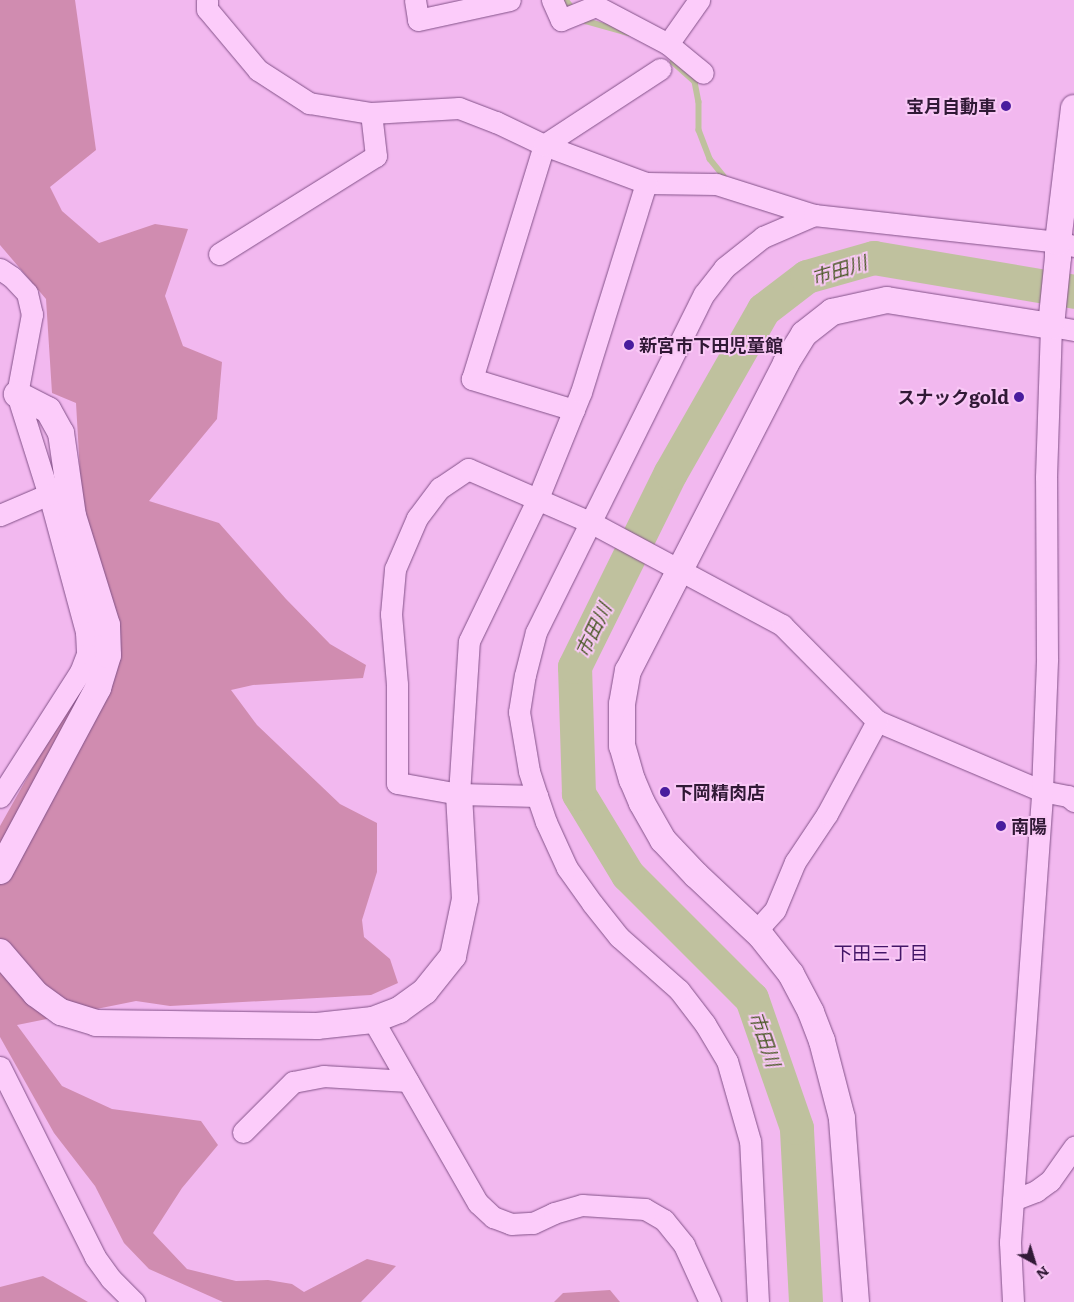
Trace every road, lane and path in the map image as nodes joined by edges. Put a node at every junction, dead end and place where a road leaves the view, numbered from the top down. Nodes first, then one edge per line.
1 (206, 0) edge
2 (415, 0) edge
3 (510, 0) edge
4 (552, 0) edge
5 (699, 0) edge
6 (668, 44) junction
7 (660, 69) dead end
8 (703, 73) dead end
9 (1074, 108) edge
10 (372, 113) junction
11 (544, 145) junction
12 (646, 183) junction
13 (814, 216) junction
14 (1063, 248) edge
15 (219, 254) dead end
16 (0, 269) edge
17 (1062, 328) edge
18 (8, 392) edge
19 (574, 410) junction
20 (49, 494) junction
21 (538, 498) junction
22 (0, 516) edge
23 (590, 522) junction
24 (680, 570) junction
25 (877, 721) junction
26 (1042, 791) junction
27 (459, 794) junction
28 (537, 796) junction
29 (0, 797) edge
30 (1074, 801) edge
31 (0, 871) edge
32 (756, 931) junction
33 (0, 952) edge
34 (373, 1020) junction
35 (0, 1067) edge
36 (408, 1081) junction
37 (243, 1132) dead end
38 (1074, 1147) edge
39 (1013, 1200) junction
40 (134, 1302) edge
41 (710, 1302) edge
42 (758, 1302) edge
43 (856, 1302) edge
44 (1014, 1302) edge

1 - 10 street
2 - 3 street
4 - 6 street
5 - 6 street
6 - 8 street
7 - 11 street
9 - 14 street
10 - 11 street
10 - 15 street
11 - 12 street
11 - 19 street
12 - 13 street
12 - 19 street
13 - 14 street
13 - 23 street
14 - 17 street
16 - 18 street
17 - 24 street
17 - 26 street
18 - 20 street
18 - 31 street
19 - 21 street
20 - 22 street
20 - 29 street
21 - 23 street
21 - 27 street
21 - 27 street
23 - 24 street
23 - 28 street
24 - 25 street
24 - 32 street
25 - 26 street
25 - 32 street
26 - 30 street
26 - 39 street
27 - 28 street
27 - 34 street
28 - 42 street
32 - 43 street
33 - 34 street
34 - 36 street
35 - 40 street
36 - 37 street
36 - 41 street
38 - 39 street
39 - 44 street

